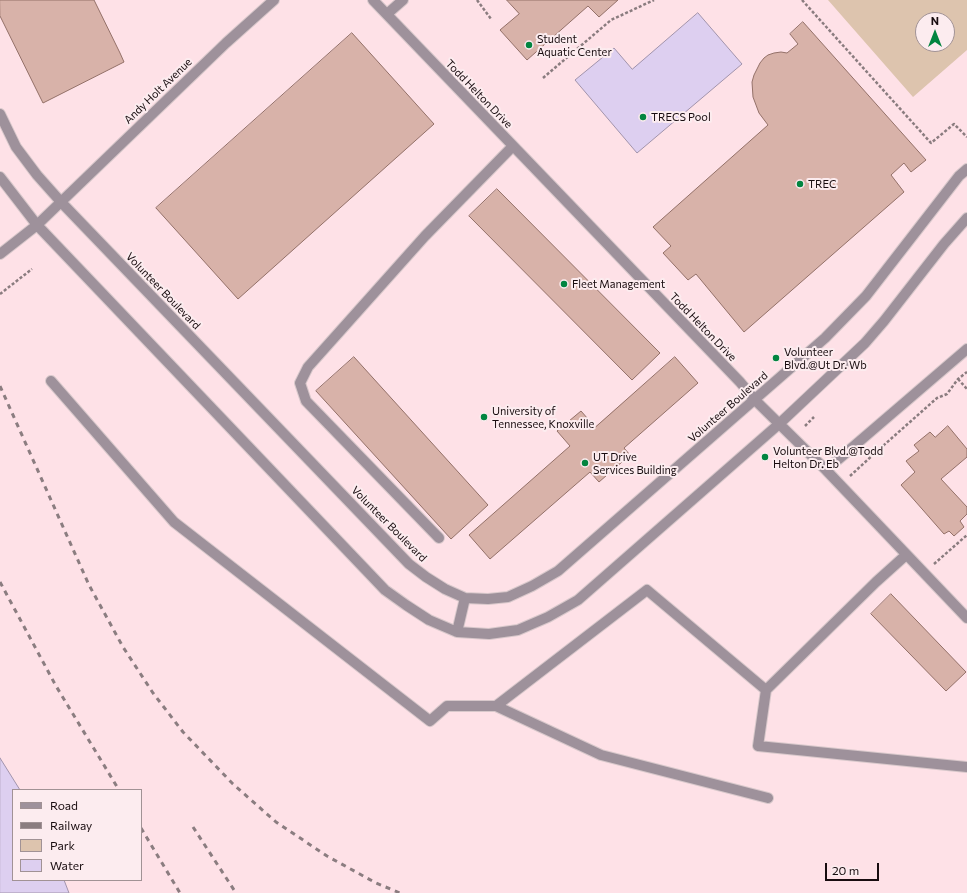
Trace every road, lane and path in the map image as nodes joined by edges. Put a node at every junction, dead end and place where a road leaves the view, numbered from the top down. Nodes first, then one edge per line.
1 (274, 0) edge
2 (373, 0) edge
3 (403, 0) edge
4 (477, 0) edge
5 (654, 0) edge
6 (802, 0) edge
7 (386, 14) junction
8 (492, 19) dead end
9 (543, 78) dead end
10 (0, 114) edge
11 (967, 136) edge
12 (513, 146) junction
13 (967, 170) edge
14 (0, 177) edge
15 (61, 202) junction
16 (967, 218) edge
17 (37, 226) junction
18 (0, 254) edge
19 (32, 269) dead end
20 (0, 294) edge
21 (967, 349) edge
22 (967, 372) edge
23 (958, 379) junction
24 (51, 381) dead end
25 (967, 389) edge
26 (755, 400) junction
27 (814, 417) dead end
28 (779, 424) junction
29 (805, 426) dead end
30 (826, 470) junction
31 (849, 476) dead end
32 (967, 535) edge
33 (439, 538) dead end
34 (906, 554) junction
35 (934, 564) dead end
36 (465, 598) junction
37 (967, 618) edge
38 (457, 632) junction
39 (766, 690) junction
40 (496, 706) junction
41 (967, 767) edge
42 (768, 798) dead end

1 - 15 street, Andy Holt Avenue
2 - 7 street, Todd Helton Drive
3 - 7 street
4 - 8 path
5 - 9 path
6 - 11 path
7 - 12 street, Todd Helton Drive
10 - 15 street, Volunteer Boulevard
12 - 26 street, Todd Helton Drive
12 - 33 street
13 - 26 street, Volunteer Boulevard
14 - 17 street
15 - 17 street, Andy Holt Avenue
15 - 36 street, Volunteer Boulevard
16 - 28 street
17 - 18 street, Andy Holt Avenue
17 - 38 street
19 - 20 path
21 - 30 street
22 - 23 path
23 - 25 path
23 - 31 path
24 - 40 street
26 - 28 street, Todd Helton Drive
26 - 36 street, Volunteer Boulevard
27 - 29 path
28 - 30 street, Todd Helton Drive
28 - 38 street
30 - 34 street, Todd Helton Drive
32 - 35 path
34 - 37 street, Todd Helton Drive
34 - 39 street
36 - 38 street
39 - 40 street
39 - 41 street
40 - 42 street

